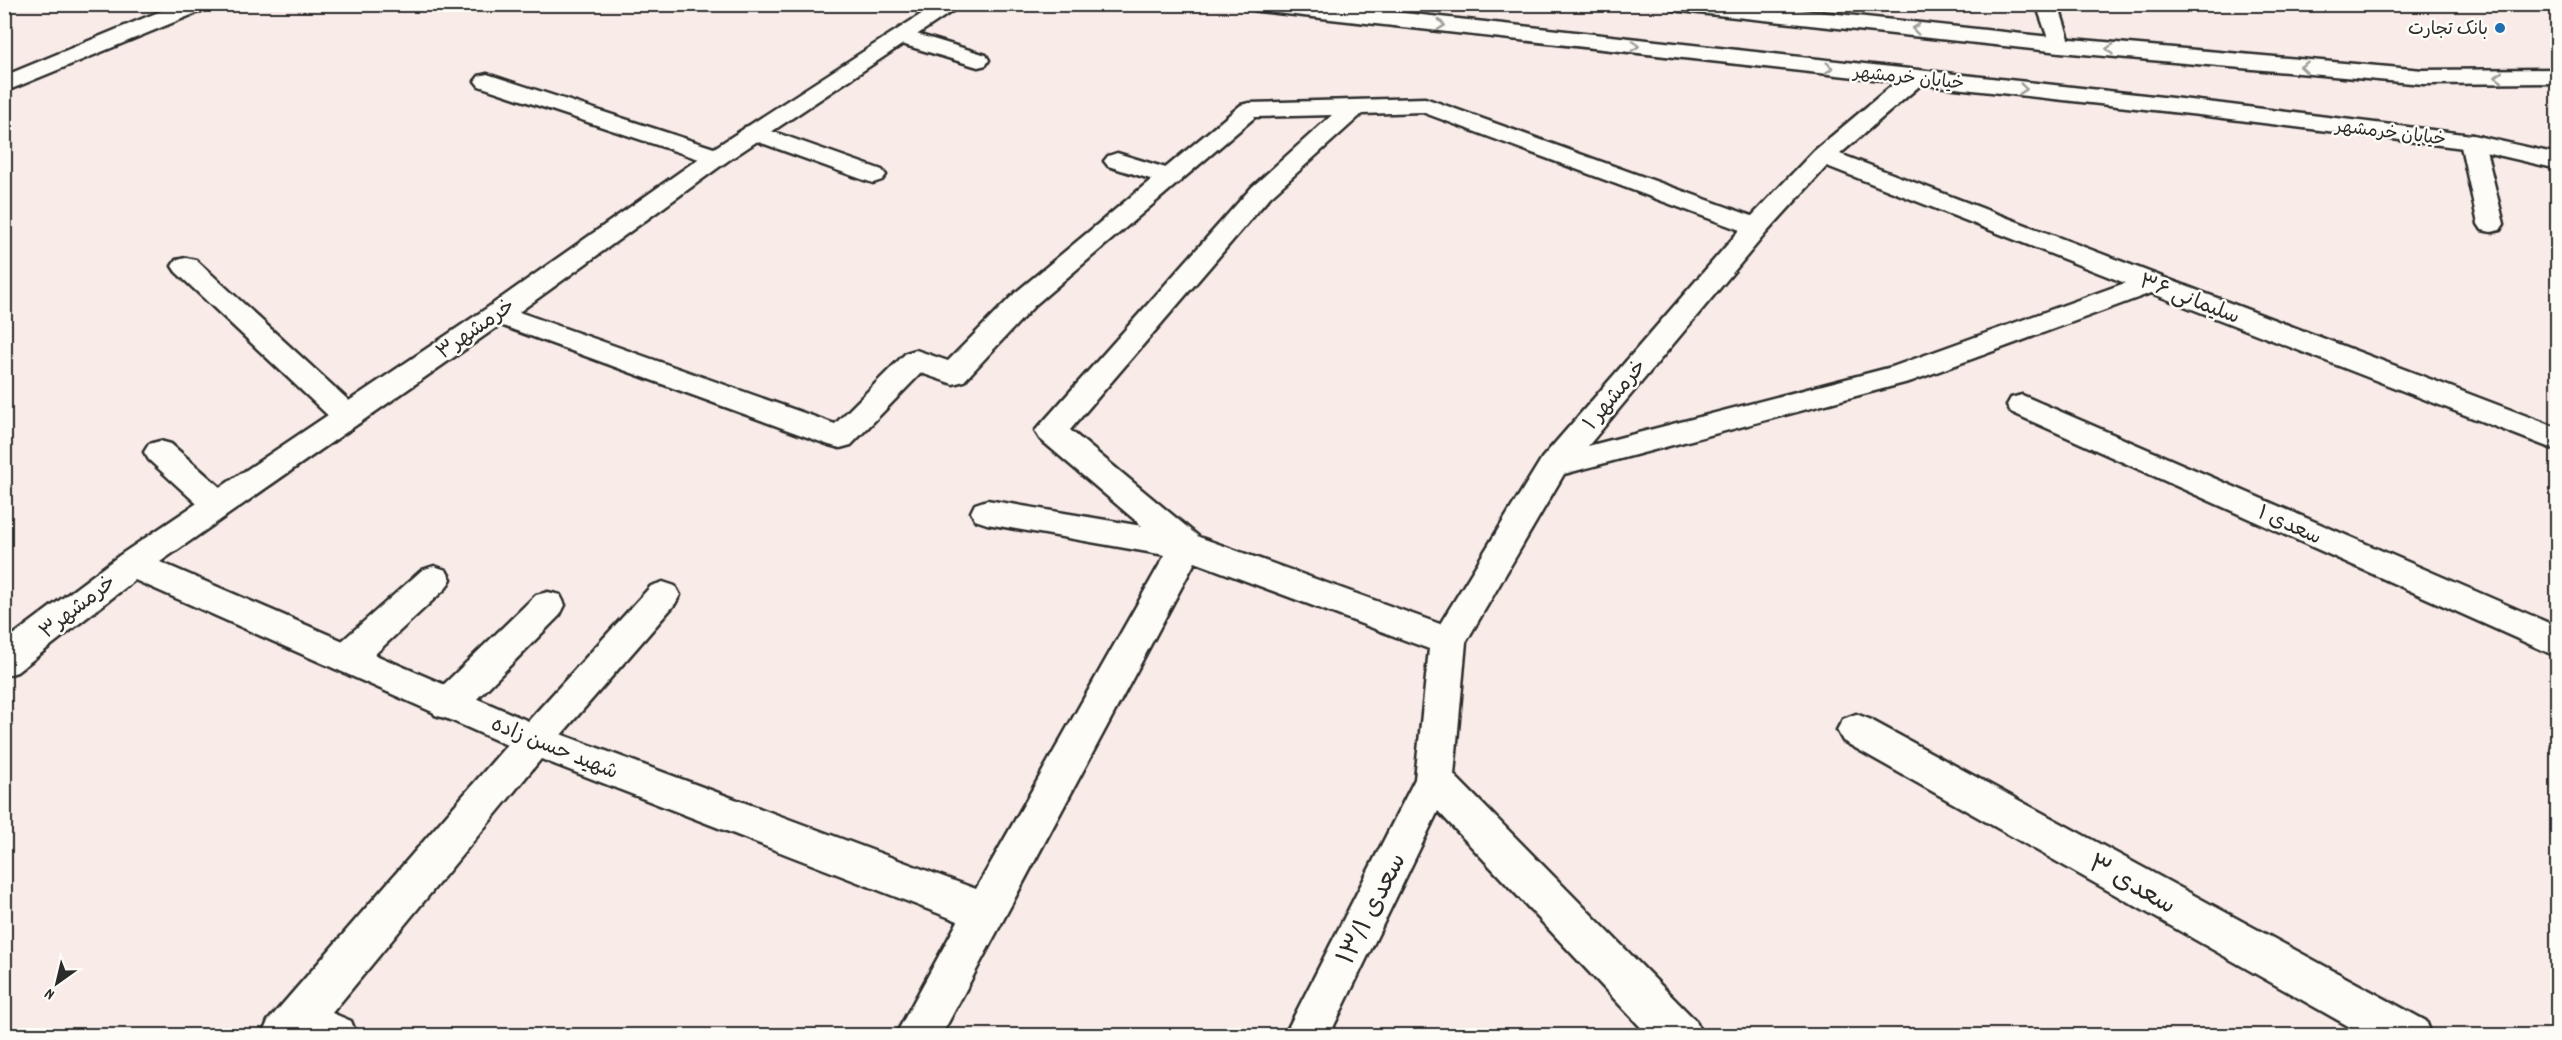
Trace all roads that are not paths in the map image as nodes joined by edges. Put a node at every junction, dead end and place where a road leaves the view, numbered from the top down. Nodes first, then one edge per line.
1 (198, 4) edge
2 (953, 4) edge
3 (1258, 4) edge
4 (1680, 4) edge
5 (2047, 4) edge
6 (903, 37) junction
7 (2060, 45) junction
8 (2178, 56) junction
9 (978, 60) dead end
10 (2558, 76) edge
11 (1916, 77) junction
12 (487, 81) dead end
13 (4, 85) edge
14 (2199, 108) junction
15 (1353, 109) junction
16 (754, 132) junction
17 (2472, 142) junction
18 (1823, 156) junction
19 (717, 157) junction
20 (1117, 161) dead end
21 (2558, 162) edge
22 (873, 175) dead end
23 (1170, 177) junction
24 (2491, 224) dead end
25 (1757, 227) junction
26 (186, 266) dead end
27 (2152, 283) junction
28 (497, 314) junction
29 (2022, 405) dead end
30 (347, 417) junction
31 (2558, 440) edge
32 (160, 452) dead end
33 (1553, 466) junction
34 (218, 504) junction
35 (987, 512) dead end
36 (1187, 546) junction
37 (132, 564) junction
38 (434, 579) dead end
39 (663, 595) dead end
40 (548, 605) dead end
41 (1448, 641) junction
42 (2558, 643) edge
43 (347, 658) junction
44 (4, 662) edge
45 (448, 704) junction
46 (1856, 730) dead end
47 (534, 740) junction
48 (1434, 780) junction
49 (985, 912) junction
50 (306, 1030) edge
51 (917, 1035) edge
52 (1306, 1035) edge
53 (1680, 1035) edge
54 (2410, 1035) edge

1 - 13 street
2 - 6 street, خرمشهر۳
3 -> 11 street, خیابان خرمشهر
7 -> 4 street
5 - 7 street
6 - 9 street
6 - 16 street, خرمشهر۳
8 -> 7 street
10 -> 8 street
8 - 14 street
11 -> 14 street, خیابان خرمشهر
11 - 18 street, خرمشهر ۱
12 - 19 street
14 - 17 street, خیابان خرمشهر
15 - 23 street
15 - 25 street
15 - 36 street
16 - 19 street, خرمشهر۳
16 - 22 street
17 - 21 street, خیابان خرمشهر
17 - 24 street
18 - 25 street, خرمشهر ۱
18 - 27 street, سلیمانی ۳۶
19 - 28 street, خرمشهر۳
20 - 23 street
23 - 28 street
25 - 33 street, خرمشهر ۱
26 - 30 street
27 - 31 street, سلیمانی ۳۶
27 - 33 street
28 - 30 street, خرمشهر۳
29 - 42 street, سعدی ۱
30 - 34 street, خرمشهر۳
32 - 34 street
33 - 41 street, خرمشهر ۱
34 - 37 street, خرمشهر۳
35 - 36 street
36 - 41 street
36 - 49 street
37 - 43 street, شهید حسن زاده
37 - 44 street, خرمشهر۳
38 - 43 street
39 - 47 street
40 - 45 street
41 - 48 street, خرمشهر ۱
43 - 45 street, شهید حسن زاده
45 - 47 street, شهید حسن زاده
46 - 54 street, سعدی ۳
47 - 49 street, شهید حسن زاده
47 - 50 street
48 - 52 street, سعدی ۱۳/۱
48 - 53 street
49 - 51 street

